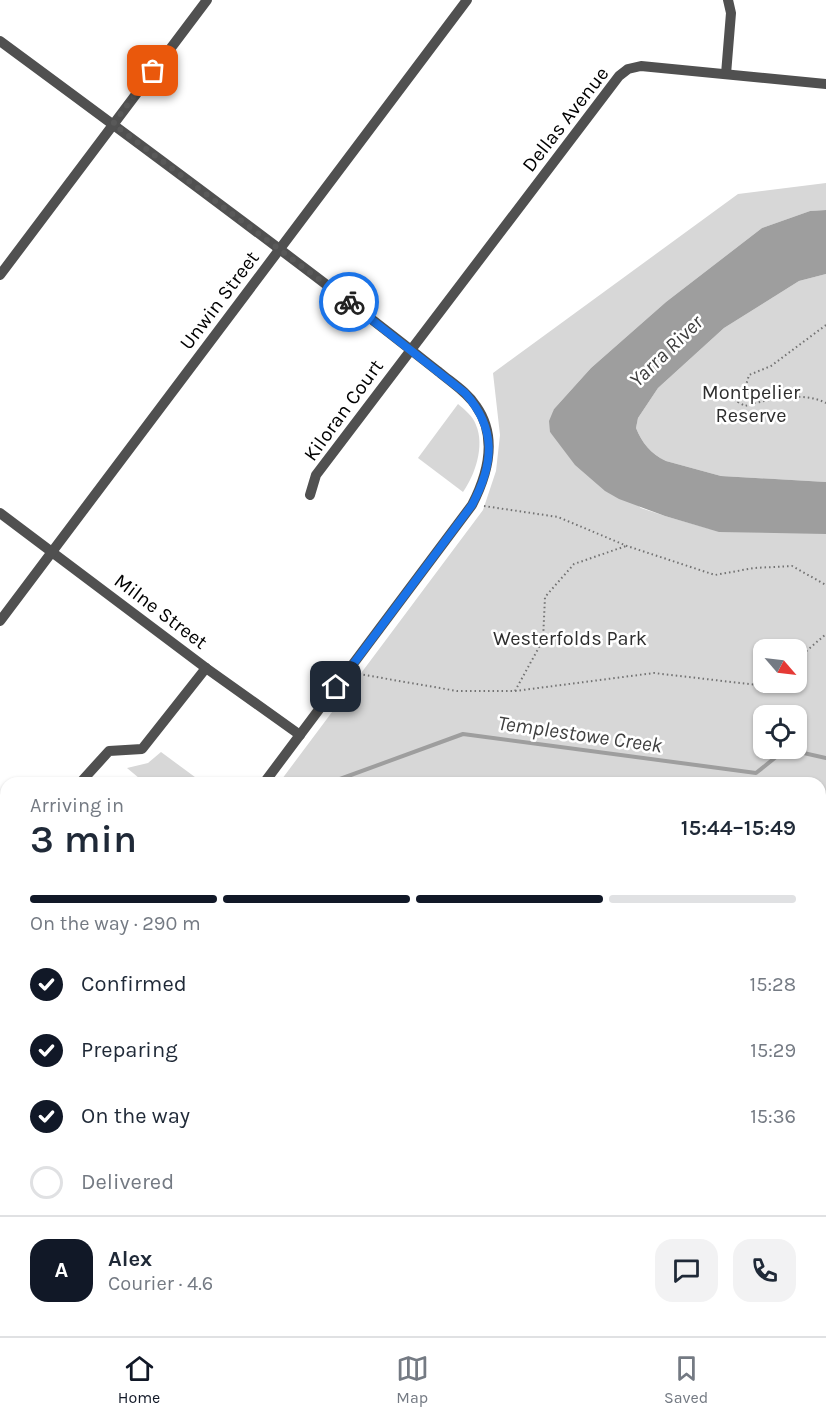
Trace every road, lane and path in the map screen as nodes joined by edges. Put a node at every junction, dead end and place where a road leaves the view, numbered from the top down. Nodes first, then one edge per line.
1 (207, 0) edge
2 (466, 0) edge
3 (728, 0) edge
4 (0, 41) edge
5 (726, 74) junction
6 (826, 84) edge
7 (113, 124) junction
8 (279, 249) junction
9 (0, 275) edge
10 (826, 325) edge
11 (411, 350) junction
12 (826, 403) edge
13 (310, 495) dead end
14 (472, 505) junction
15 (0, 513) edge
16 (627, 546) junction
17 (52, 551) junction
18 (826, 585) edge
19 (0, 621) edge
20 (826, 634) edge
21 (807, 650) edge
22 (206, 668) junction
23 (348, 672) junction
24 (753, 684) edge
25 (514, 691) junction
26 (300, 735) junction
27 (85, 777) edge
28 (268, 777) edge

1 - 7 street
2 - 8 street, Unwin Street
3 - 5 street
4 - 7 street
5 - 6 street, Dellas Avenue
5 - 11 street, Dellas Avenue
7 - 8 street
7 - 9 street
8 - 11 street
8 - 17 street, Unwin Street
10 - 12 path
11 - 13 street, Kiloran Court
11 - 14 street
14 - 16 path
14 - 23 street
15 - 17 street, Milne Street
16 - 18 path
16 - 25 path
17 - 19 street, Unwin Street
17 - 22 street, Milne Street
20 - 21 path
22 - 26 street, Milne Street
22 - 27 street
23 - 25 path
23 - 26 street
24 - 25 path
26 - 28 street

